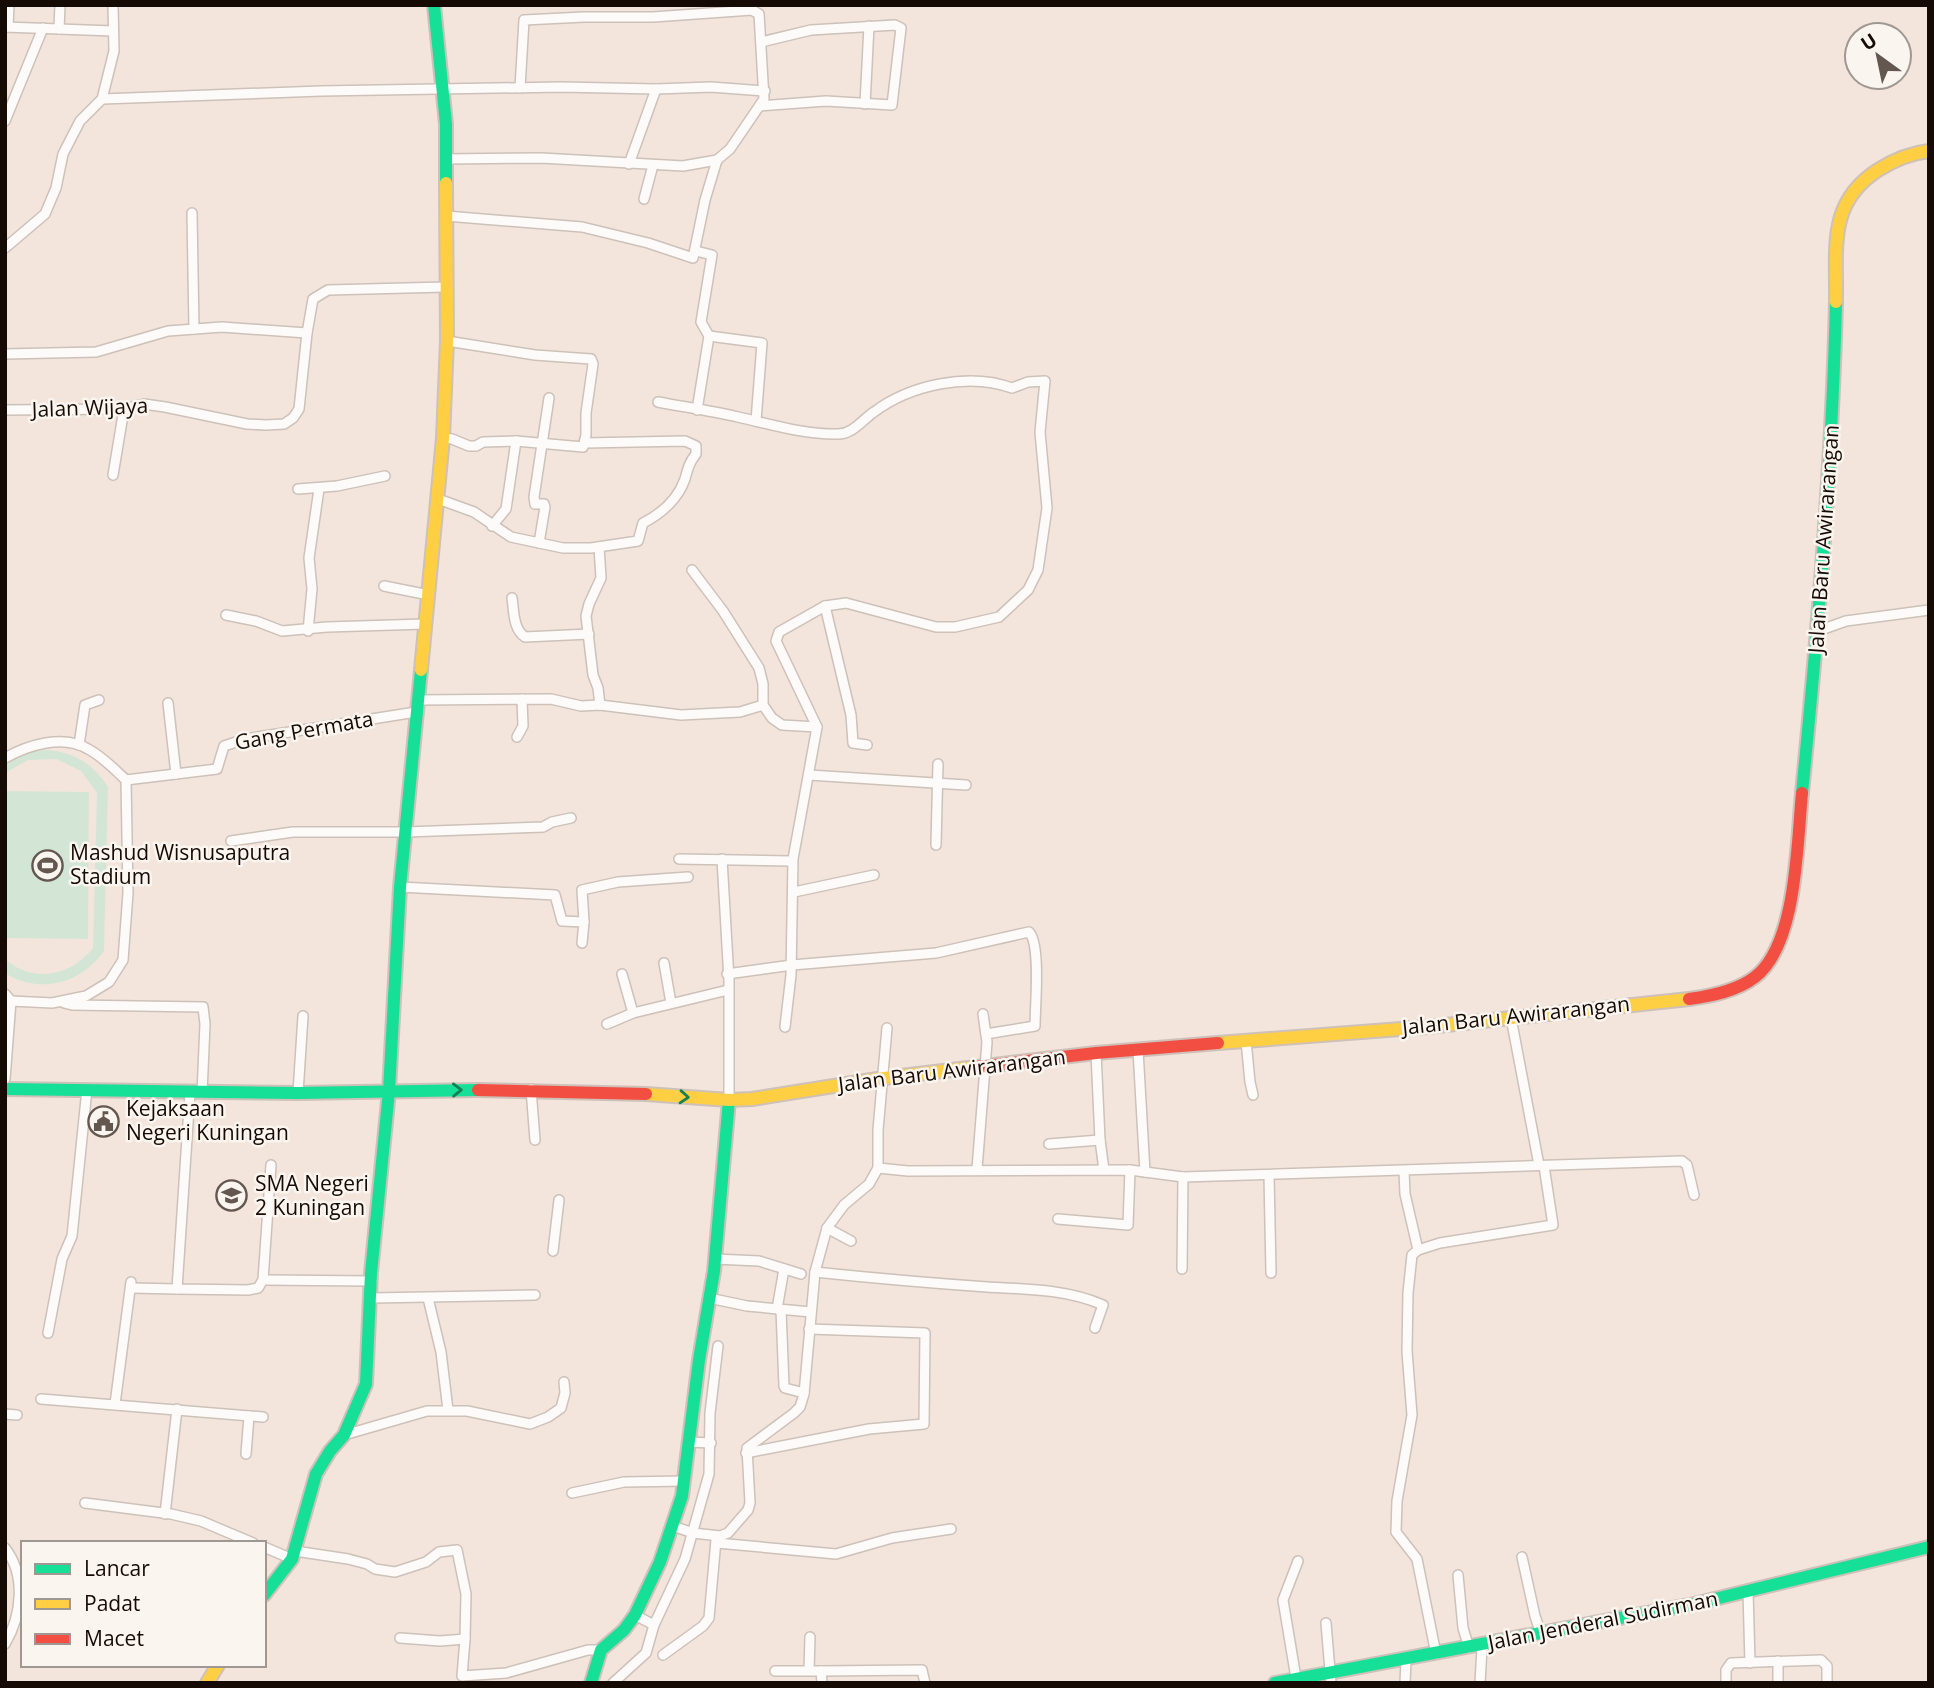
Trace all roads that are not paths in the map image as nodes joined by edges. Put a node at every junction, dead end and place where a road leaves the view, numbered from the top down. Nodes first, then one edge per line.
1 (9, 5) edge
2 (60, 5) edge
3 (113, 5) edge
4 (434, 5) edge
5 (577, 5) edge
6 (752, 8) edge
7 (684, 10) edge
8 (578, 17) junction
9 (869, 26) junction
10 (7, 27) edge
11 (43, 28) junction
12 (60, 29) junction
13 (113, 31) junction
14 (761, 42) junction
15 (520, 88) junction
16 (443, 89) junction
17 (656, 89) junction
18 (765, 91) junction
19 (102, 99) junction
20 (865, 104) junction
21 (760, 106) junction
22 (5, 121) edge
23 (1929, 151) edge
24 (445, 159) junction
25 (717, 160) junction
26 (629, 164) junction
27 (653, 165) junction
28 (644, 199) dead end
29 (192, 213) dead end
30 (446, 216) junction
31 (5, 248) edge
32 (696, 251) junction
33 (445, 287) junction
34 (194, 329) junction
35 (307, 333) junction
36 (709, 336) junction
37 (447, 341) junction
38 (5, 354) edge
39 (549, 398) dead end
40 (659, 402) dead end
41 (124, 409) junction
42 (5, 410) edge
43 (697, 410) junction
44 (756, 421) junction
45 (443, 439) junction
46 (516, 441) junction
47 (585, 443) junction
48 (543, 444) junction
49 (113, 475) dead end
50 (384, 476) dead end
51 (298, 489) dead end
52 (319, 489) junction
53 (439, 499) junction
54 (492, 526) junction
55 (539, 543) junction
56 (599, 547) junction
57 (692, 570) dead end
58 (384, 586) dead end
59 (429, 595) junction
60 (512, 598) dead end
61 (825, 606) junction
62 (1929, 610) edge
63 (226, 615) dead end
64 (425, 624) junction
65 (308, 631) junction
66 (1818, 631) junction
67 (589, 635) junction
68 (522, 699) junction
69 (99, 700) dead end
70 (168, 703) dead end
71 (600, 705) junction
72 (764, 705) junction
73 (417, 706) junction
74 (814, 726) junction
75 (517, 737) dead end
76 (79, 745) junction
77 (867, 745) dead end
78 (5, 758) edge
79 (938, 764) dead end
80 (176, 774) junction
81 (809, 775) junction
82 (126, 780) junction
83 (937, 783) junction
84 (966, 785) dead end
85 (571, 818) dead end
86 (406, 832) junction
87 (231, 841) dead end
88 (936, 845) dead end
89 (679, 859) dead end
90 (722, 859) junction
91 (789, 861) dead end
92 (874, 875) dead end
93 (688, 877) dead end
94 (400, 887) junction
95 (794, 892) junction
96 (584, 922) junction
97 (582, 943) dead end
98 (664, 963) dead end
99 (791, 965) junction
100 (622, 974) dead end
101 (727, 974) junction
102 (728, 990) junction
103 (8, 998) edge
104 (60, 1002) junction
105 (671, 1003) junction
106 (633, 1013) junction
107 (984, 1014) dead end
108 (303, 1016) dead end
109 (1511, 1018) junction
110 (607, 1024) dead end
111 (785, 1027) dead end
112 (887, 1028) dead end
113 (986, 1034) junction
114 (1246, 1041) junction
115 (1138, 1050) junction
116 (1096, 1053) junction
117 (984, 1066) junction
118 (884, 1078) junction
119 (5, 1079) edge
120 (5, 1089) edge
121 (87, 1089) junction
122 (531, 1089) junction
123 (389, 1091) junction
124 (196, 1093) junction
125 (298, 1093) junction
126 (1253, 1095) dead end
127 (729, 1100) junction
128 (536, 1140) dead end
129 (1100, 1140) junction
130 (1049, 1144) dead end
131 (271, 1166) dead end
132 (1541, 1166) junction
133 (878, 1168) junction
134 (976, 1169) junction
135 (1104, 1170) junction
136 (1130, 1170) junction
137 (1404, 1171) junction
138 (1145, 1172) junction
139 (1269, 1175) junction
140 (1182, 1177) junction
141 (1694, 1195) dead end
142 (559, 1200) dead end
143 (1058, 1219) dead end
144 (827, 1228) junction
145 (851, 1241) dead end
146 (1418, 1250) junction
147 (553, 1251) dead end
148 (719, 1259) junction
149 (784, 1269) junction
150 (1182, 1269) dead end
151 (815, 1272) junction
152 (1271, 1273) dead end
153 (801, 1274) dead end
154 (263, 1280) junction
155 (372, 1281) junction
156 (177, 1289) junction
157 (535, 1295) dead end
158 (428, 1297) junction
159 (372, 1298) junction
160 (714, 1299) junction
161 (779, 1309) junction
162 (811, 1312) junction
163 (1095, 1328) dead end
164 (808, 1329) junction
165 (48, 1333) dead end
166 (718, 1346) dead end
167 (707, 1364) junction
168 (564, 1382) dead end
169 (706, 1383) junction
170 (804, 1393) junction
171 (41, 1399) dead end
172 (115, 1404) junction
173 (177, 1409) junction
174 (448, 1410) junction
175 (5, 1414) edge
176 (17, 1415) dead end
177 (249, 1416) junction
178 (263, 1418) dead end
179 (344, 1435) junction
180 (700, 1443) junction
181 (746, 1453) junction
182 (246, 1454) dead end
183 (685, 1481) junction
184 (572, 1493) dead end
185 (85, 1503) dead end
186 (165, 1514) junction
187 (674, 1526) junction
188 (951, 1529) dead end
189 (690, 1532) junction
190 (716, 1539) junction
191 (248, 1541) edge
192 (1929, 1547) edge
193 (5, 1548) edge
194 (266, 1548) edge
195 (293, 1555) junction
196 (1522, 1557) dead end
197 (1298, 1561) dead end
198 (1458, 1575) dead end
199 (1748, 1591) junction
200 (266, 1592) edge
201 (645, 1620) junction
202 (1326, 1623) dead end
203 (1541, 1634) junction
204 (400, 1637) dead end
205 (810, 1637) dead end
206 (465, 1639) junction
207 (1489, 1643) junction
208 (5, 1644) edge
209 (1469, 1648) junction
210 (601, 1650) junction
211 (1436, 1654) junction
212 (663, 1655) dead end
213 (1406, 1660) junction
214 (1778, 1661) junction
215 (1750, 1663) junction
216 (217, 1667) edge
217 (809, 1670) junction
218 (775, 1671) dead end
219 (821, 1671) junction
220 (1331, 1678) edge
221 (1291, 1680) edge
222 (591, 1681) edge
223 (207, 1683) edge
224 (613, 1683) edge
225 (822, 1683) edge
226 (925, 1683) edge
227 (1275, 1683) edge
228 (1405, 1683) edge
229 (1480, 1683) edge
230 (1726, 1683) edge
231 (1778, 1683) edge
232 (1827, 1683) edge

1 - 10 street
2 - 12 street
3 - 13 street
4 - 16 street
5 - 8 street
6 - 7 street
6 - 14 street
7 - 8 street
8 - 15 street
9 - 14 street
9 - 20 street
9 - 20 street
10 - 11 street
11 - 12 street
11 - 22 street
12 - 13 street
13 - 19 street
14 - 18 street
15 - 16 street
15 - 17 street
16 - 19 street
16 - 24 street
17 - 18 street
17 - 26 street
18 - 21 street
19 - 31 street
20 - 21 street
21 - 25 street
23 - 66 street, Jalan Baru Awirarangan
24 - 26 street
24 - 30 street
25 - 27 street
25 - 32 street
26 - 27 street
27 - 28 street
29 - 34 street
30 - 32 street
30 - 33 street
32 - 36 street
33 - 35 street, Jalan Wijaya
33 - 37 street
34 - 35 street
34 - 38 street
35 - 41 street, Jalan Wijaya
36 - 43 street
36 - 44 street
37 - 45 street
37 - 47 street
39 - 48 street
40 - 43 street
41 - 42 street, Jalan Wijaya
41 - 49 street
43 - 44 street
44 - 61 street
45 - 46 street
45 - 53 street
46 - 48 street
46 - 54 street
47 - 48 street
47 - 56 street
48 - 55 street
50 - 52 street
51 - 52 street
52 - 65 street
53 - 54 street
53 - 59 street
54 - 55 street
55 - 56 street
56 - 67 street
57 - 72 street
58 - 59 street
59 - 64 street
60 - 67 street
61 - 74 street
61 - 77 street
62 - 66 street
63 - 65 street
64 - 65 street
64 - 73 street
66 - 109 street, Jalan Baru Awirarangan
67 - 71 street
68 - 71 street
68 - 73 street
68 - 75 street
69 - 76 street
70 - 80 street
71 - 72 street
72 - 74 street
73 - 80 street, Gang Permata
73 - 86 street
74 - 81 street
76 - 78 street
76 - 82 street
79 - 83 street
80 - 82 street, Gang Permata
81 - 83 street
81 - 95 street
82 - 104 street
83 - 84 street
83 - 88 street
85 - 86 street
86 - 87 street
86 - 94 street
89 - 90 street
90 - 91 street
90 - 101 street
92 - 95 street
93 - 96 street
94 - 96 street
94 - 123 street
95 - 99 street
96 - 97 street
98 - 105 street
99 - 101 street
99 - 111 street
99 - 113 street
100 - 106 street
101 - 102 street
102 - 105 street
102 - 127 street
103 - 104 street
103 - 119 street
104 - 124 street
105 - 106 street
106 - 110 street
107 - 113 street
108 - 125 street
109 - 114 street, Jalan Baru Awirarangan
109 - 132 street
112 - 118 street
113 - 117 street
114 - 115 street, Jalan Baru Awirarangan
114 - 126 street
115 - 116 street, Jalan Baru Awirarangan
115 - 138 street
116 - 117 street, Jalan Baru Awirarangan
116 - 129 street
117 - 118 street, Jalan Baru Awirarangan
117 - 134 street
118 - 127 street, Jalan Baru Awirarangan
118 - 133 street
120 - 121 street, Jalan Baru Awirarangan
121 - 124 street, Jalan Baru Awirarangan
121 - 165 street
123 -> 122 street, Jalan Baru Awirarangan
122 -> 127 street, Jalan Baru Awirarangan
122 - 128 street
123 - 125 street, Jalan Baru Awirarangan
123 - 155 street
124 - 125 street, Jalan Baru Awirarangan
124 - 156 street
127 - 148 street
129 - 130 street
129 - 135 street
131 - 154 street
132 - 137 street
132 - 141 street
132 - 146 street
133 - 134 street
133 - 144 street
134 - 135 street
135 - 136 street
136 - 138 street
136 - 143 street
137 - 139 street
137 - 146 street
138 - 140 street
139 - 140 street
139 - 152 street
140 - 150 street
142 - 147 street
144 - 145 street
144 - 151 street
146 - 211 street
148 - 149 street
148 - 160 street
149 - 153 street
149 - 161 street
151 - 162 street
151 - 163 street
154 - 155 street
154 - 156 street
155 - 159 street
156 - 172 street
157 - 158 street
158 - 159 street
158 - 174 street
159 - 179 street
160 - 161 street
160 - 167 street
161 - 162 street
161 - 170 street
162 - 164 street
164 - 170 street
164 - 181 street
166 - 167 street
167 - 169 street
168 - 174 street
169 - 180 street
169 - 180 street
170 - 181 street
171 - 172 street
172 - 173 street
173 - 177 street
173 - 186 street
174 - 179 street
175 - 176 street
177 - 178 street
177 - 182 street
179 - 195 street
180 - 183 street
180 - 189 street
181 - 190 street
183 - 184 street
183 - 187 street
185 - 186 street
186 - 191 street
187 - 189 street
187 - 201 street
188 - 190 street
189 - 190 street
189 - 201 street
190 - 212 street
192 - 199 street, Jalan Jenderal Sudirman
193 - 208 street
194 - 195 street
195 - 200 street
195 - 206 street
196 - 203 street
197 - 221 street
198 - 209 street
199 - 203 street, Jalan Jenderal Sudirman
199 - 215 street
201 - 210 street
201 - 224 street
202 - 220 street
203 - 207 street, Jalan Jenderal Sudirman
204 - 206 street
205 - 217 street
206 - 210 street
207 - 209 street, Jalan Jenderal Sudirman
207 - 229 street
209 - 211 street, Jalan Jenderal Sudirman
210 - 222 street
211 - 213 street, Jalan Jenderal Sudirman
213 - 220 street, Jalan Jenderal Sudirman
213 - 228 street
214 - 215 street
214 - 231 street
214 - 232 street
215 - 230 street
216 - 223 street
217 - 218 street
217 - 219 street
219 - 225 street
219 - 226 street
220 - 221 street, Jalan Jenderal Sudirman
221 - 227 street, Jalan Jenderal Sudirman

